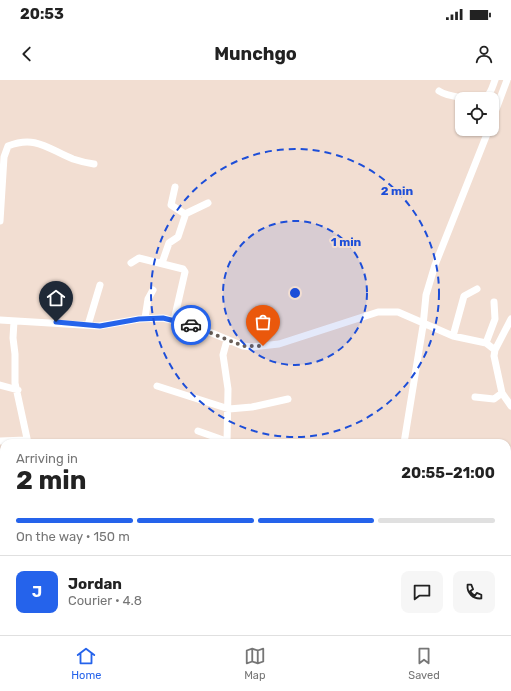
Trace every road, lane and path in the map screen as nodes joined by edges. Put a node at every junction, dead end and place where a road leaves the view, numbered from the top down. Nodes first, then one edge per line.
1 (495, 80) edge
2 (507, 80) edge
3 (439, 90) dead end
4 (499, 101) edge
5 (485, 136) edge
6 (94, 164) dead end
7 (175, 187) dead end
8 (208, 203) dead end
9 (185, 214) junction
10 (0, 221) edge
11 (131, 263) dead end
12 (162, 263) junction
13 (100, 285) dead end
14 (477, 289) dead end
15 (153, 290) dead end
16 (494, 302) dead end
17 (145, 318) junction
18 (511, 319) edge
19 (0, 320) edge
20 (174, 320) junction
21 (14, 321) junction
22 (421, 322) junction
23 (88, 325) junction
24 (452, 336) junction
25 (227, 340) junction
26 (486, 343) junction
27 (495, 350) junction
28 (0, 385) edge
29 (157, 386) dead end
30 (18, 390) junction
31 (502, 393) junction
32 (475, 397) dead end
33 (288, 399) dead end
34 (511, 406) edge
35 (229, 409) junction
36 (198, 431) dead end
37 (27, 439) edge
38 (219, 439) edge
39 (227, 439) edge
40 (405, 439) edge

1 - 3 street
2 - 4 street
5 - 22 street
6 - 10 street
7 - 9 street
8 - 9 street
9 - 12 street
11 - 12 street
12 - 20 street
13 - 23 street
14 - 24 street
15 - 17 street
16 - 26 street
17 - 20 street
17 - 23 street
18 - 27 street
19 - 21 street
20 - 25 street
21 - 23 street
21 - 30 street
22 - 24 street
22 - 25 street
22 - 40 street
24 - 26 street
25 - 35 street
26 - 27 street
27 - 31 street
28 - 30 street
29 - 35 street
30 - 37 street
31 - 32 street
31 - 34 street
33 - 35 street
35 - 39 street
36 - 38 street

